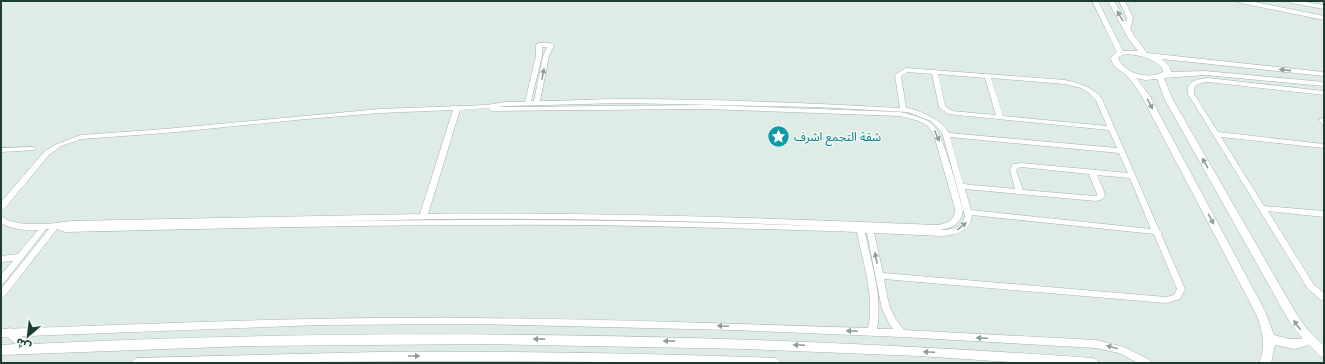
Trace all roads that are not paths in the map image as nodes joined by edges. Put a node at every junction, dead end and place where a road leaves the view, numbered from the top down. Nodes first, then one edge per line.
1 (1095, 1) edge
2 (1111, 1) edge
3 (1122, 1) edge
4 (1240, 1) edge
5 (1259, 1) edge
6 (1292, 1) edge
7 (1324, 7) edge
8 (1324, 14) edge
9 (1324, 18) edge
10 (1128, 30) junction
11 (1121, 53) junction
12 (1147, 55) junction
13 (1196, 61) junction
14 (935, 72) junction
15 (1127, 72) junction
16 (1205, 73) junction
17 (1324, 74) edge
18 (987, 76) junction
19 (1163, 76) junction
20 (1324, 84) edge
21 (1324, 93) edge
22 (528, 103) junction
23 (537, 103) junction
24 (579, 104) junction
25 (486, 107) junction
26 (457, 108) junction
27 (902, 109) junction
28 (865, 110) junction
29 (1000, 117) junction
30 (1112, 128) junction
31 (1216, 134) junction
32 (947, 135) junction
33 (1324, 146) edge
34 (32, 149) dead end
35 (1, 150) edge
36 (1122, 151) junction
37 (1092, 172) junction
38 (1133, 176) junction
39 (961, 186) junction
40 (1020, 192) junction
41 (4, 199) edge
42 (1, 207) edge
43 (1262, 208) junction
44 (968, 212) junction
45 (1324, 214) edge
46 (423, 217) junction
47 (1, 219) edge
48 (493, 219) junction
49 (589, 220) junction
50 (317, 221) junction
51 (45, 226) junction
52 (57, 227) junction
53 (872, 228) junction
54 (860, 229) junction
55 (1158, 232) junction
56 (1, 258) edge
57 (20, 258) junction
58 (879, 276) junction
59 (1, 281) edge
60 (871, 289) junction
61 (882, 289) junction
62 (1, 295) edge
63 (1324, 298) edge
64 (875, 313) junction
65 (888, 313) junction
66 (872, 332) junction
67 (6, 333) edge
68 (902, 333) junction
69 (1269, 338) junction
70 (1309, 339) junction
71 (296, 340) junction
72 (271, 341) junction
73 (30, 349) junction
74 (1, 350) edge
75 (1324, 353) edge
76 (264, 358) junction
77 (289, 358) junction
78 (384, 359) edge
79 (137, 363) edge
80 (776, 363) edge
81 (1093, 363) edge
82 (1147, 363) edge
83 (1265, 363) edge

1 - 11 street
10 -> 2 street
3 - 10 street
4 - 9 street
5 - 8 street
6 - 7 street
10 - 12 street
11 - 12 street
11 - 15 street
12 - 13 street
12 - 19 street
13 - 16 street
17 -> 13 street
14 - 18 street
14 - 27 street
14 - 29 street
15 - 19 street
15 -> 69 street
16 - 19 street
16 - 20 street
18 - 29 street
18 - 30 street
70 -> 19 street
21 - 31 street
22 - 23 street
23 -> 22 street
22 - 25 street
23 - 24 street
24 - 25 street
24 - 28 street
25 - 26 street
26 - 41 street
26 - 46 street
27 - 28 street
27 - 32 street
28 -> 53 street
29 - 30 street
30 - 36 street
31 - 33 street
31 - 43 street
32 - 36 street
32 - 39 street
34 - 35 street
36 - 38 street
37 - 38 street
37 - 40 street
37 - 40 street
38 - 55 street
39 - 40 street
39 - 44 street
41 - 42 street
43 - 45 street
43 - 63 street
53 -> 44 street
44 - 55 street
46 - 48 street
46 - 50 street
47 - 51 street
48 - 49 street
48 - 50 street
49 - 53 street
49 - 54 street
50 - 52 street
51 - 52 street
51 - 57 street
52 - 62 street
53 - 54 street
58 -> 53 street
54 - 60 street
55 - 58 street
56 - 57 street
57 - 59 street
58 - 61 street
60 - 61 street
60 - 64 street
61 - 65 street
64 - 65 street
64 - 66 street
65 - 68 street
66 -> 67 street
66 - 68 street
67 - 73 street
82 -> 68 street
69 - 70 street
69 - 83 street
70 - 75 street
71 - 72 street
71 - 77 street
81 -> 71 street
72 - 73 street
72 - 76 street
73 - 74 street
76 - 77 street
76 - 79 street
77 - 78 street
78 -> 80 street

